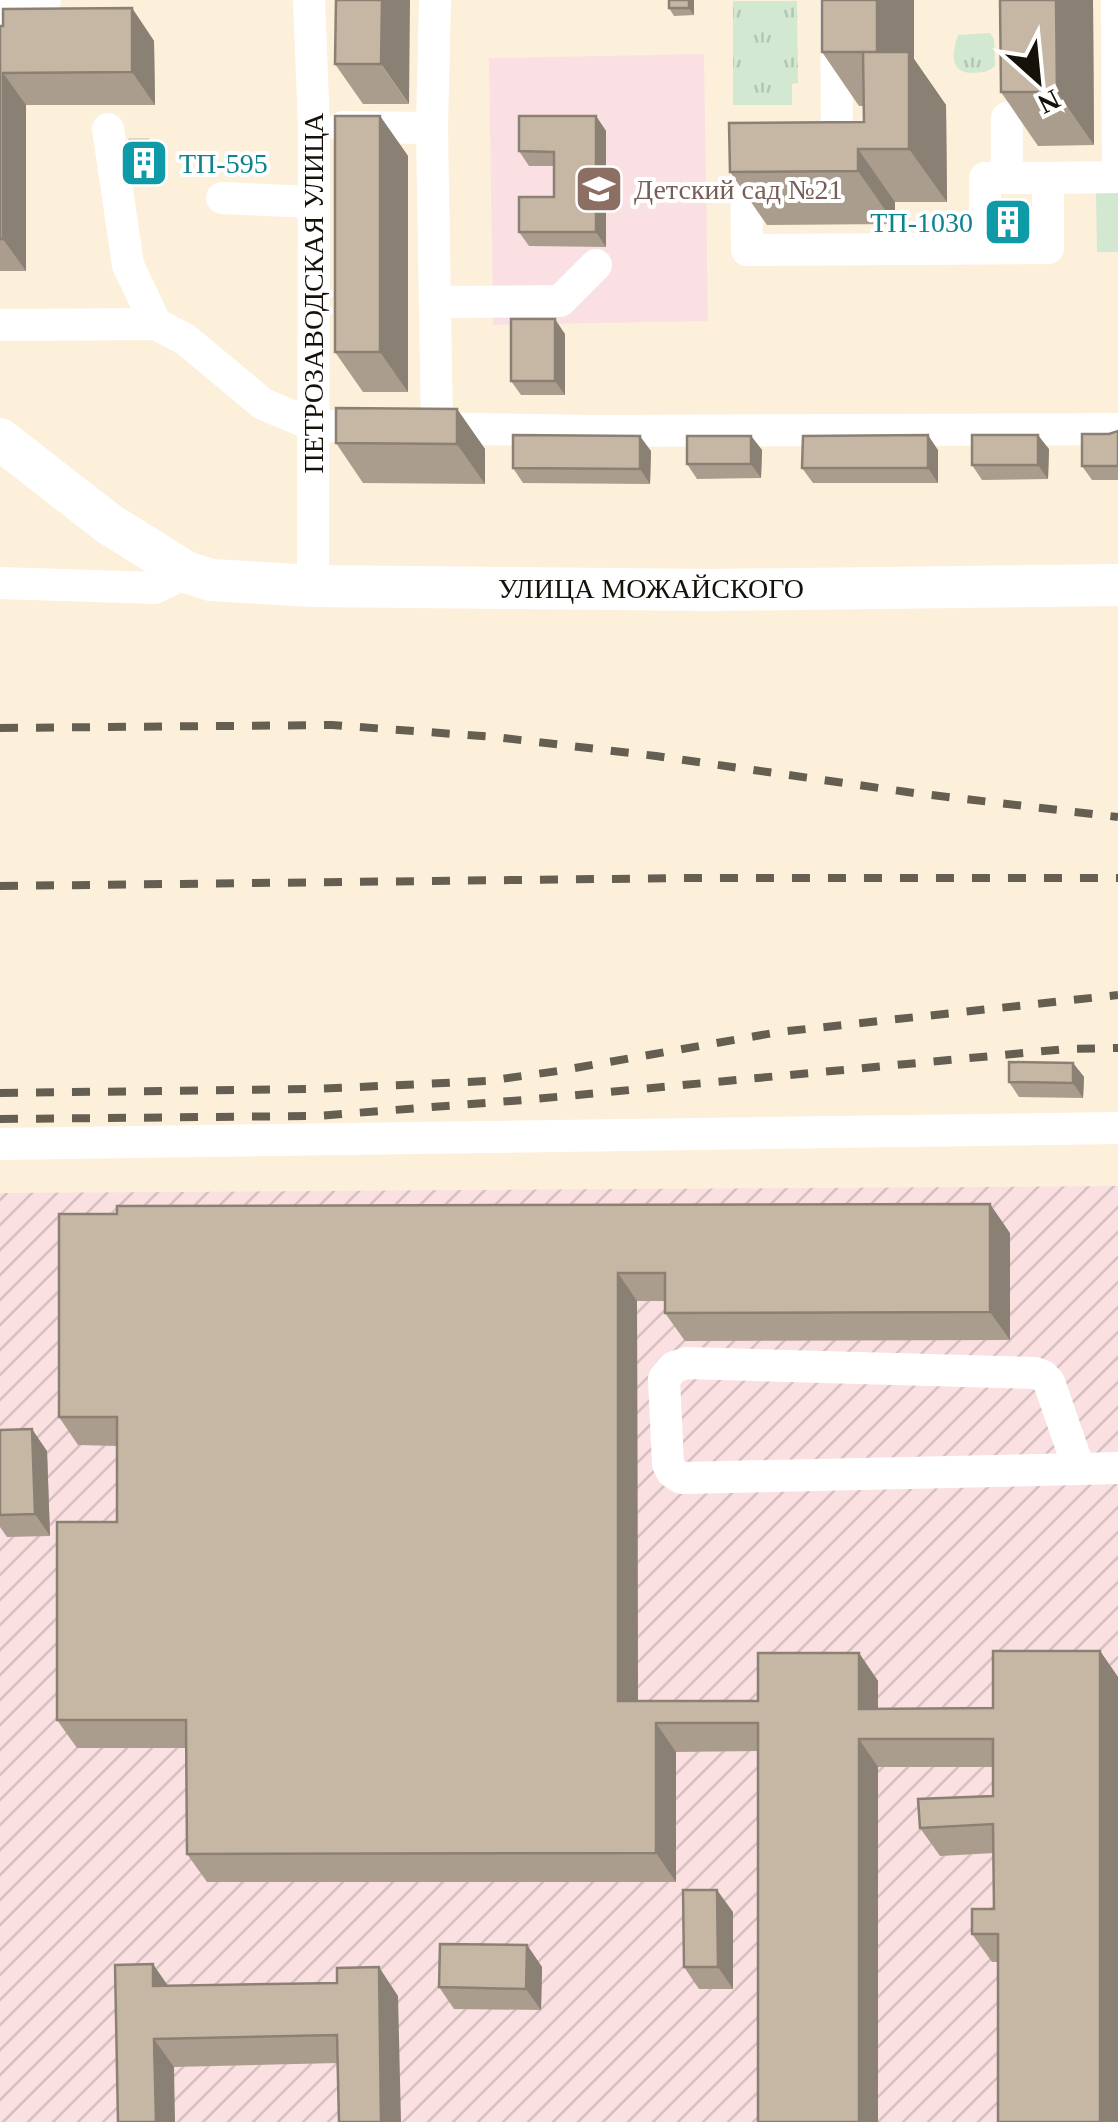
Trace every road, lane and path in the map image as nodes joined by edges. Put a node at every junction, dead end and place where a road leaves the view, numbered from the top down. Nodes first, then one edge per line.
1 (45, 0) edge
2 (309, 0) edge
3 (435, 0) edge
4 (836, 0) edge
5 (1117, 0) edge
6 (0, 11) edge
7 (1007, 118) edge
8 (314, 128) junction
9 (432, 128) junction
10 (108, 129) dead end
11 (1008, 178) junction
12 (1048, 178) junction
13 (222, 198) dead end
14 (314, 202) junction
15 (985, 248) junction
16 (596, 265) dead end
17 (435, 302) junction
18 (156, 324) junction
19 (0, 325) edge
20 (314, 425) junction
21 (437, 428) junction
22 (1118, 429) edge
23 (0, 439) edge
24 (186, 572) junction
25 (0, 584) edge
26 (1118, 585) edge
27 (313, 586) junction
28 (1118, 1128) edge
29 (0, 1144) edge
30 (1118, 1468) edge
31 (1079, 1470) junction

1 - 6 street
2 - 8 street, ПЕТРОЗАВОДСКАЯ УЛИЦА
3 - 9 street
4 - 15 street
5 - 12 street
7 - 11 street
8 - 9 street
8 - 14 street, ПЕТРОЗАВОДСКАЯ УЛИЦА
9 - 17 street
10 - 18 street
11 - 12 street
11 - 15 street
12 - 15 street
13 - 14 street
14 - 20 street, ПЕТРОЗАВОДСКАЯ УЛИЦА
16 - 17 street
17 - 21 street
18 - 19 street
18 - 20 street
20 - 21 street
20 - 27 street, ПЕТРОЗАВОДСКАЯ УЛИЦА
21 - 22 street
23 - 24 main road, УЛИЦА МОЖАЙСКОГО
24 - 25 street
24 - 27 main road, УЛИЦА МОЖАЙСКОГО
26 - 27 main road, УЛИЦА МОЖАЙСКОГО
28 - 29 street
30 - 31 street
31 - 31 street

